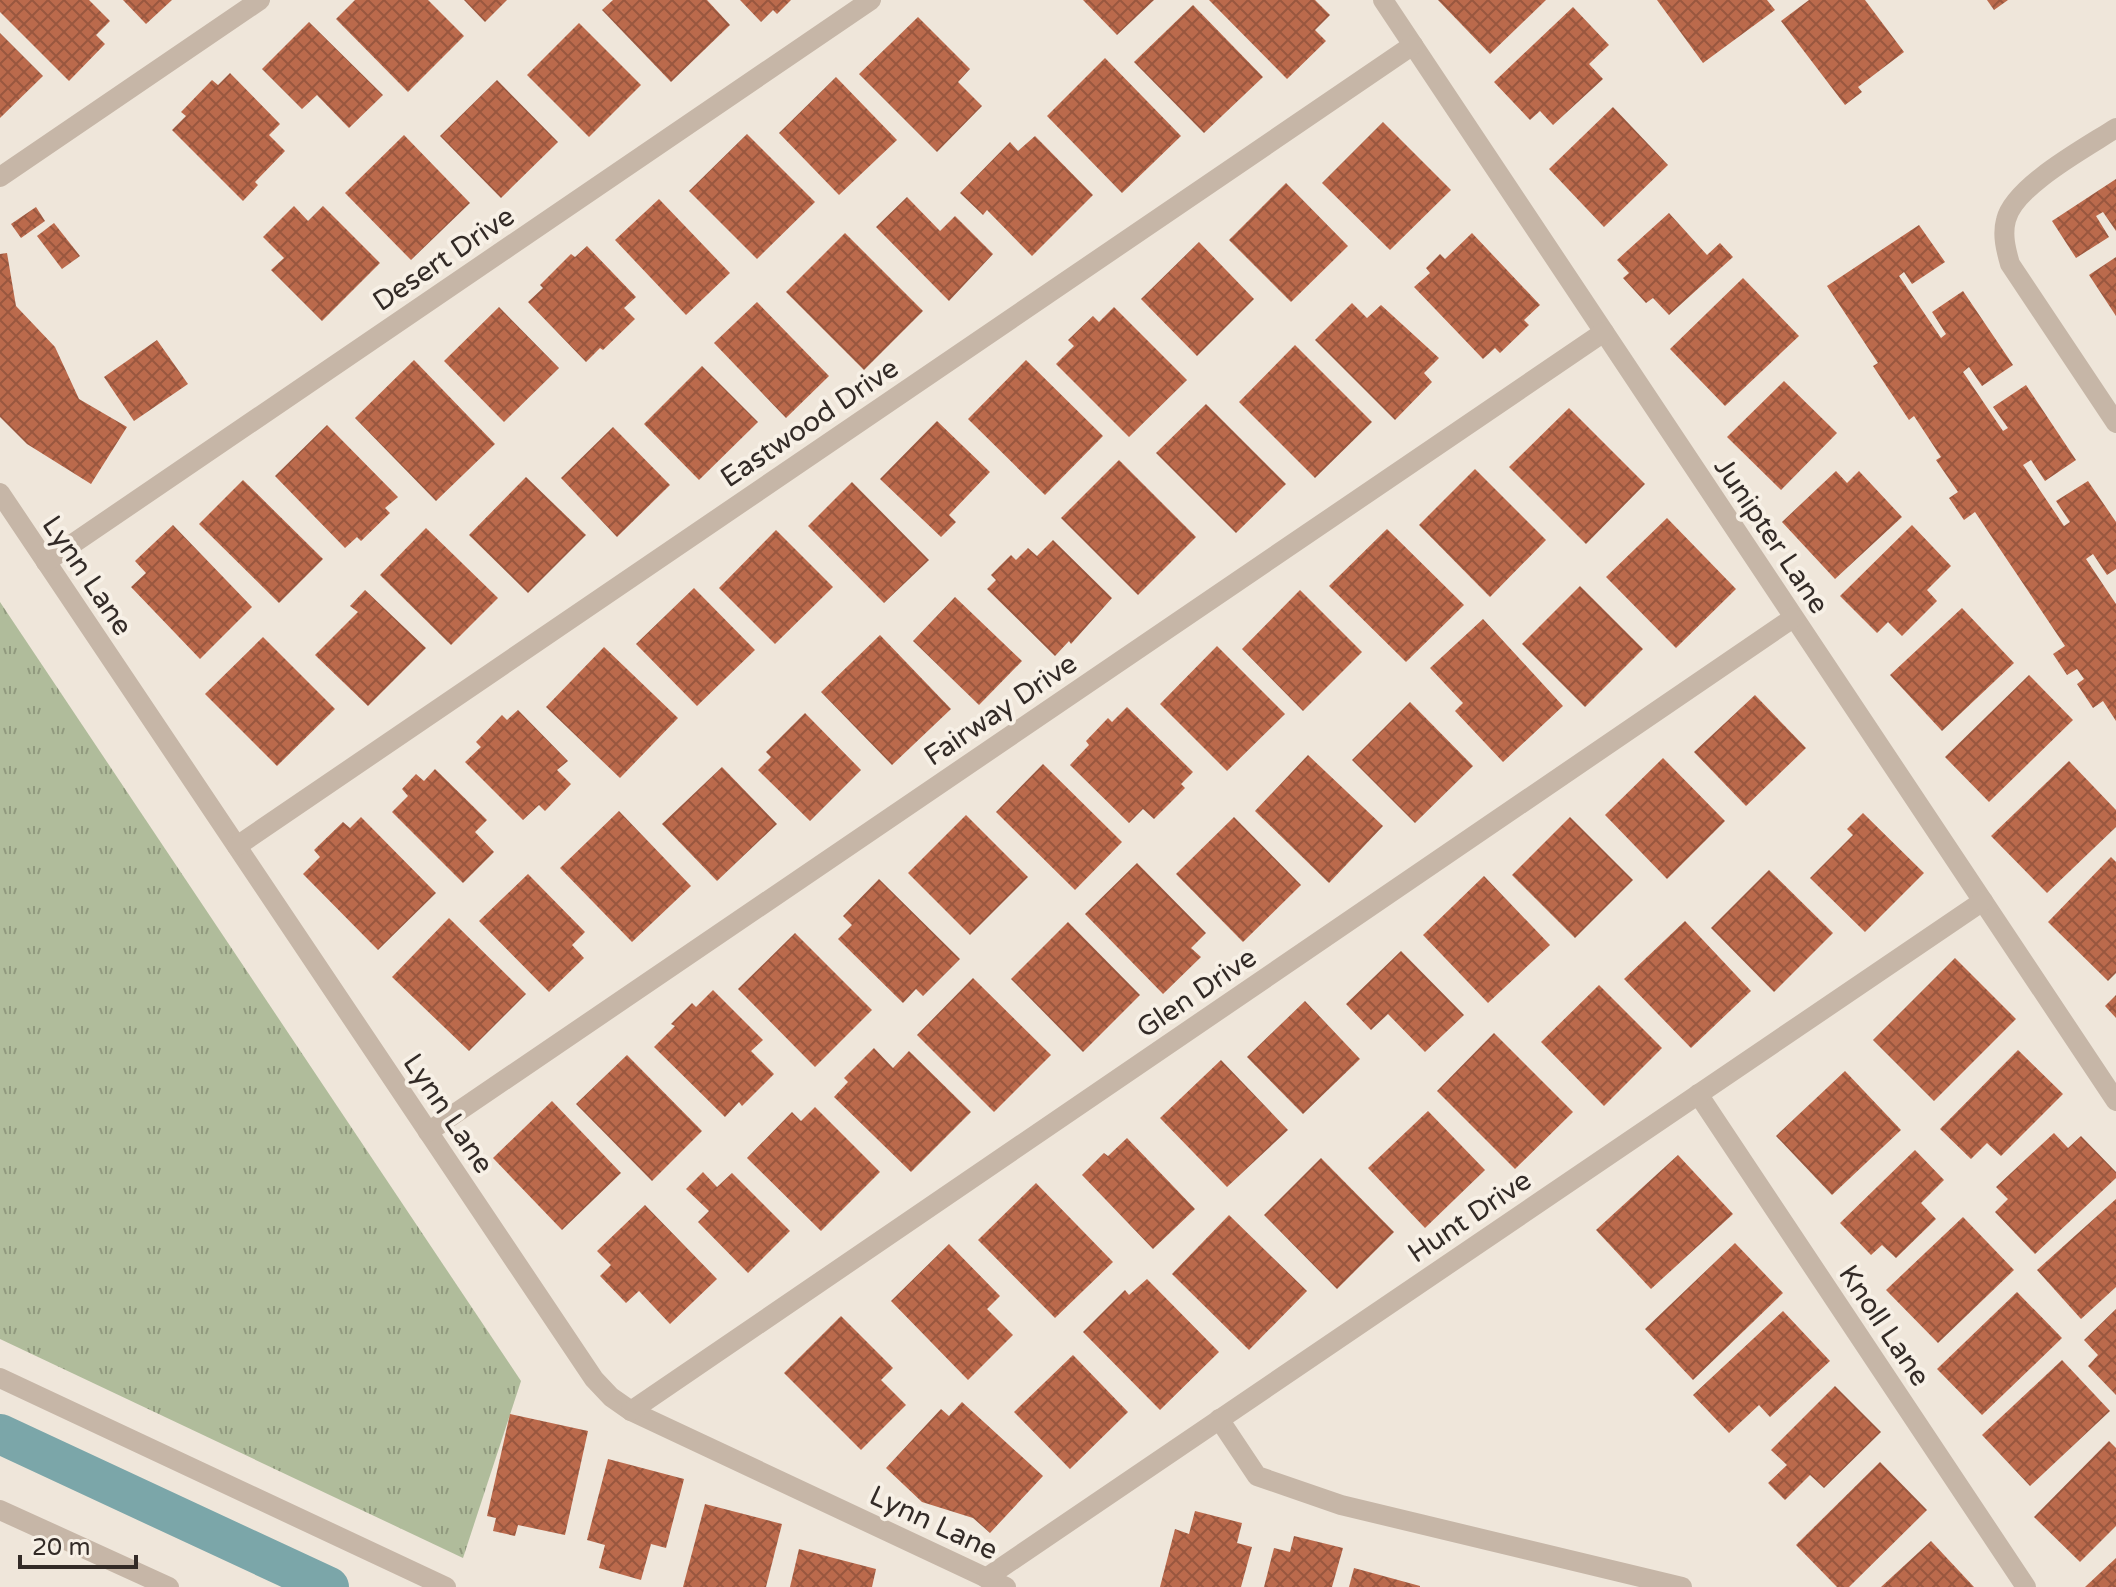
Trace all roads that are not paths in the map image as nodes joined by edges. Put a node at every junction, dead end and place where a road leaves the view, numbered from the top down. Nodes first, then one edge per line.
1 (260, 0) edge
2 (871, 0) edge
3 (1383, 0) edge
4 (1413, 45) junction
5 (2116, 128) edge
6 (0, 177) edge
7 (1604, 332) junction
8 (2116, 423) edge
9 (0, 493) edge
10 (46, 562) junction
11 (1793, 618) junction
12 (237, 846) junction
13 (1983, 901) junction
14 (1698, 1094) junction
15 (2116, 1101) edge
16 (428, 1132) junction
17 (0, 1378) edge
18 (631, 1411) junction
19 (1219, 1419) junction
20 (0, 1510) edge
21 (986, 1578) junction
22 (169, 1587) edge
23 (446, 1587) edge
24 (1006, 1587) edge
25 (1682, 1587) edge
26 (2026, 1587) edge

1 - 6 lane
2 - 10 lane, Desert Drive
3 - 4 lane, Junipter Lane
4 - 7 lane, Junipter Lane
4 - 12 lane, Eastwood Drive
5 - 8 lane
7 - 11 lane, Junipter Lane
7 - 16 lane, Fairway Drive
9 - 10 lane, Lynn Lane
10 - 12 lane, Lynn Lane
11 - 13 lane, Junipter Lane
11 - 18 lane, Glen Drive
12 - 16 lane, Lynn Lane
13 - 14 lane, Hunt Drive
13 - 15 lane, Junipter Lane
14 - 19 lane, Hunt Drive
14 - 26 lane, Knoll Lane
16 - 18 lane, Lynn Lane
17 - 23 lane
18 - 21 lane, Lynn Lane
19 - 21 lane, Hunt Drive
19 - 25 lane
20 - 22 lane
21 - 24 lane, Lynn Lane

